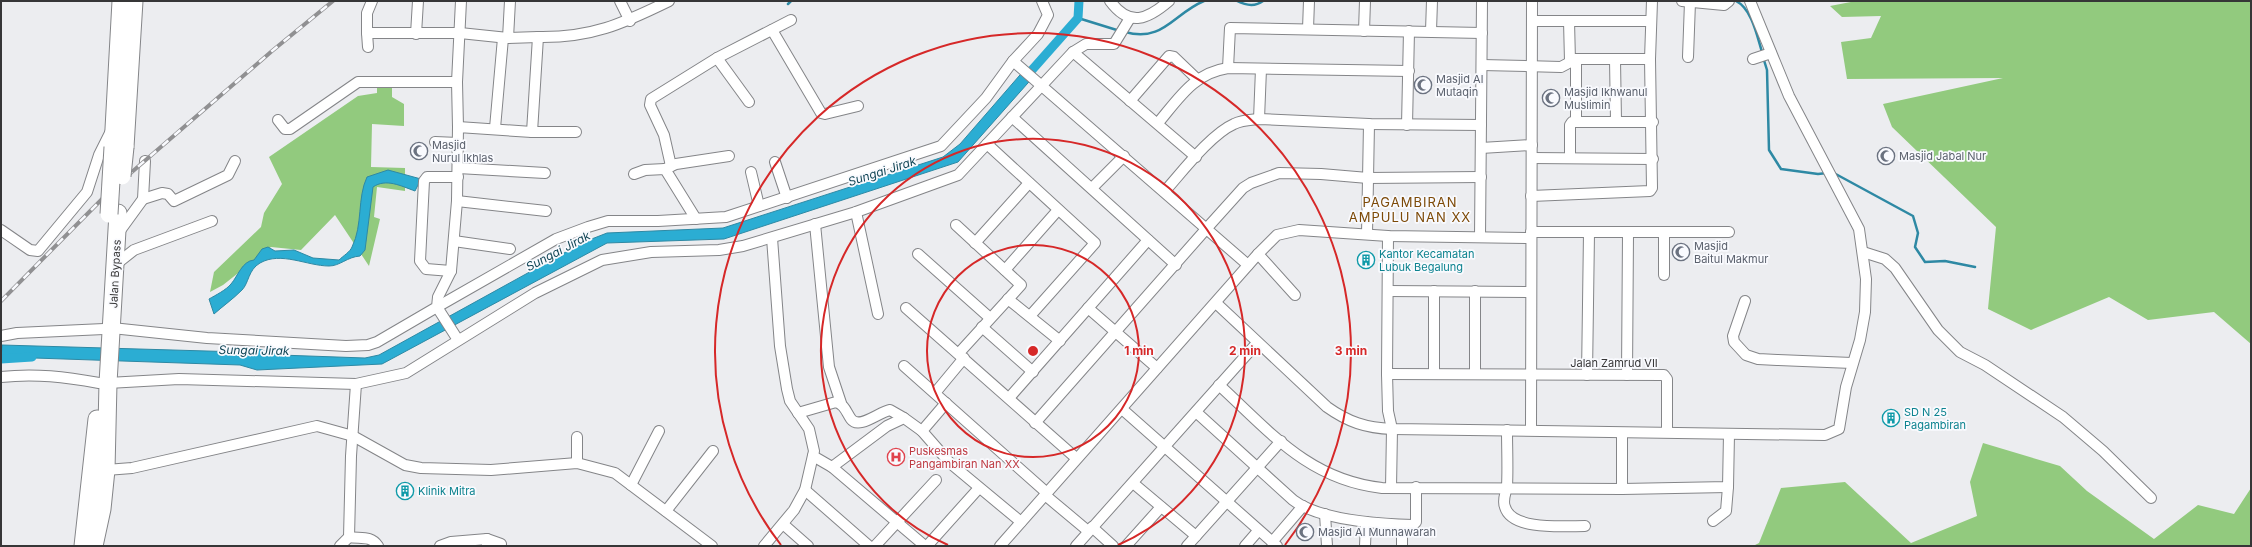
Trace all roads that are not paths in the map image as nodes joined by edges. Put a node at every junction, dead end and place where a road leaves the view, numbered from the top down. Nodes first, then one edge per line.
1 (121, 1) edge
2 (134, 1) edge
3 (372, 1) edge
4 (418, 1) edge
5 (461, 1) edge
6 (510, 1) edge
7 (620, 1) edge
8 (669, 1) edge
9 (1042, 1) edge
10 (1110, 1) edge
11 (1169, 1) edge
12 (1309, 1) edge
13 (1365, 1) edge
14 (1432, 1) edge
15 (1482, 1) edge
16 (1532, 1) edge
17 (1652, 1) edge
18 (1750, 1) edge
19 (1686, 2) edge
20 (1726, 3) edge
21 (791, 20) dead end
22 (1128, 20) junction
23 (630, 21) junction
24 (1532, 21) junction
25 (1569, 21) junction
26 (1652, 21) junction
27 (1308, 29) junction
28 (772, 30) junction
29 (1364, 31) junction
30 (1409, 31) junction
31 (1431, 31) junction
32 (367, 33) junction
33 (460, 33) junction
34 (1482, 33) junction
35 (416, 34) junction
36 (538, 37) junction
37 (506, 38) junction
38 (368, 47) dead end
39 (1072, 52) junction
40 (1688, 57) dead end
41 (717, 58) junction
42 (1650, 59) junction
43 (1573, 60) junction
44 (1615, 60) junction
45 (1013, 61) junction
46 (1482, 65) junction
47 (1533, 65) junction
48 (1228, 68) junction
49 (1261, 69) junction
50 (1410, 71) junction
51 (1197, 78) junction
52 (457, 82) junction
53 (1040, 83) junction
54 (1130, 101) junction
55 (749, 102) dead end
56 (858, 106) dead end
57 (1012, 117) junction
58 (1259, 119) junction
59 (278, 120) dead end
60 (1576, 121) junction
61 (1616, 121) junction
62 (1653, 122) junction
63 (1158, 123) junction
64 (1369, 124) junction
65 (1407, 125) junction
66 (1481, 125) junction
67 (458, 126) junction
68 (114, 128) junction
69 (495, 128) junction
70 (532, 132) junction
71 (576, 132) dead end
72 (435, 142) dead end
73 (458, 143) junction
74 (987, 144) junction
75 (1532, 145) junction
76 (119, 147) junction
77 (1481, 148) junction
78 (729, 156) dead end
79 (1124, 156) junction
80 (1196, 157) junction
81 (1532, 158) junction
82 (1570, 158) junction
83 (1653, 159) junction
84 (145, 161) dead end
85 (235, 161) dead end
86 (775, 162) dead end
87 (668, 168) junction
88 (751, 172) dead end
89 (458, 173) junction
90 (545, 174) dead end
91 (634, 174) dead end
92 (1481, 177) junction
93 (1368, 178) junction
94 (1029, 183) junction
95 (1092, 188) junction
96 (1165, 191) junction
97 (1531, 196) junction
98 (787, 198) junction
99 (143, 199) junction
100 (457, 201) junction
101 (759, 206) junction
102 (1058, 210) junction
103 (546, 211) dead end
104 (856, 212) junction
105 (114, 214) junction
106 (696, 219) junction
107 (212, 221) dead end
108 (814, 224) junction
109 (956, 225) dead end
110 (1207, 228) junction
111 (1, 230) edge
112 (1729, 232) dead end
113 (1589, 233) junction
114 (1664, 233) junction
115 (1367, 234) junction
116 (1628, 234) junction
117 (117, 236) junction
118 (1388, 236) junction
119 (1531, 236) junction
120 (1480, 237) junction
121 (772, 238) junction
122 (1148, 240) junction
123 (454, 241) junction
124 (975, 243) junction
125 (510, 249) dead end
126 (1863, 252) junction
127 (918, 254) dead end
128 (1258, 254) junction
129 (115, 265) junction
130 (1176, 265) junction
131 (1248, 265) junction
132 (1005, 270) junction
133 (451, 271) junction
134 (1664, 275) dead end
135 (1388, 291) junction
136 (1434, 291) junction
137 (1475, 291) junction
138 (1531, 292) junction
139 (1295, 295) dead end
140 (1008, 299) junction
141 (1745, 301) dead end
142 (1216, 303) junction
143 (906, 308) dead end
144 (1088, 308) junction
145 (439, 310) junction
146 (878, 314) dead end
147 (1030, 316) junction
148 (990, 318) junction
149 (982, 327) junction
150 (108, 332) junction
151 (1114, 333) junction
152 (1, 336) edge
153 (456, 338) junction
154 (1060, 341) junction
155 (1257, 344) junction
156 (962, 356) junction
157 (1852, 363) junction
158 (904, 366) dead end
159 (1157, 368) junction
160 (1033, 372) junction
161 (1387, 374) junction
162 (1434, 374) junction
163 (1475, 374) junction
164 (1531, 375) junction
165 (1587, 375) junction
166 (1627, 375) junction
167 (1, 377) edge
168 (104, 378) junction
169 (356, 384) junction
170 (1219, 385) junction
171 (935, 393) junction
172 (1009, 398) junction
173 (840, 403) junction
174 (946, 403) junction
175 (1122, 409) junction
176 (1196, 412) junction
177 (798, 413) junction
178 (904, 418) junction
179 (1035, 423) junction
180 (1392, 429) junction
181 (1507, 430) junction
182 (1531, 430) junction
183 (659, 431) dead end
184 (922, 431) junction
185 (1667, 432) junction
186 (1622, 433) junction
187 (1729, 434) junction
188 (353, 436) junction
189 (577, 437) dead end
190 (1281, 441) junction
191 (1164, 447) junction
192 (713, 452) dead end
193 (813, 456) junction
194 (1076, 458) junction
195 (577, 463) junction
196 (832, 467) junction
197 (1256, 468) junction
198 (106, 470) junction
199 (936, 480) dead end
200 (1133, 482) junction
201 (631, 486) junction
202 (1416, 487) junction
203 (1507, 487) junction
204 (1728, 487) junction
205 (979, 488) junction
206 (1391, 488) junction
207 (1622, 489) junction
208 (805, 490) junction
209 (1046, 494) junction
210 (2151, 498) dead end
211 (1225, 501) junction
212 (1303, 506) junction
213 (1160, 507) junction
214 (666, 511) junction
215 (1326, 514) junction
216 (898, 521) junction
217 (1713, 521) dead end
218 (1020, 522) junction
219 (1366, 522) junction
220 (783, 524) junction
221 (1402, 525) junction
222 (1585, 526) dead end
223 (1090, 529) junction
224 (1258, 530) junction
225 (1196, 536) junction
226 (349, 537) junction
227 (487, 542) edge
228 (501, 544) dead end
229 (1275, 544) edge
230 (83, 546) edge
231 (94, 546) edge
232 (340, 546) edge
233 (378, 546) edge
234 (440, 546) edge
235 (712, 546) edge
236 (764, 546) edge
237 (808, 546) edge
238 (869, 546) edge
239 (875, 546) edge
240 (926, 546) edge
241 (1000, 546) edge
242 (1076, 546) edge
243 (1113, 546) edge
244 (1126, 546) edge
245 (1187, 546) edge
246 (1245, 546) edge
247 (1327, 546) edge
248 (1365, 546) edge
249 (1402, 546) edge

1 - 68 highway, Jalan Bypass
2 - 76 highway, Jalan Bypass
3 - 32 street
4 - 35 street
5 - 33 street
6 - 37 street
7 - 23 street
8 - 23 street
9 - 45 street
10 - 22 street
11 - 22 street
12 - 27 street
13 - 29 street
14 - 31 street
15 - 34 street
16 - 24 street
17 - 26 street
18 - 126 street
19 - 20 street
19 - 40 street
21 - 28 street
22 - 39 street
23 - 36 street
24 - 25 street
24 - 47 street
25 - 26 street
25 - 43 street
26 - 42 street
27 - 29 street
27 - 48 street
28 - 41 street
28 - 56 street
29 - 30 street
30 - 31 street
30 - 50 street
31 - 34 street
32 - 35 street
32 - 38 street
33 - 35 street
33 - 37 street
33 - 52 street
34 - 46 street
36 - 37 street
36 - 70 street
37 - 69 street
39 - 53 street
39 - 54 street
41 - 55 street
41 - 87 street
42 - 44 street
42 - 62 street
43 - 44 street
43 - 47 street
43 - 60 street
44 - 61 street
45 - 53 street
45 - 98 street
46 - 47 street
46 - 66 street
47 - 75 street
48 - 49 street
48 - 51 street
49 - 50 street
49 - 58 street
50 - 65 street
51 - 54 street
51 - 63 street
52 - 59 street
52 - 67 street
53 - 57 street
53 - 79 street
54 - 63 street
57 - 74 street
57 - 95 street
58 - 64 street
58 - 80 street
60 - 61 street
60 - 82 street
61 - 62 street
62 - 83 street
63 - 80 street
64 - 65 street
64 - 93 street
65 - 66 street
66 - 77 street
67 - 69 street
67 - 73 street
68 - 76 highway, Jalan Bypass
68 - 111 street
69 - 70 street
70 - 71 street
72 - 73 street
73 - 89 street
74 - 94 street
74 - 104 street
75 - 77 street
75 - 81 street
76 - 105 highway, Jalan Bypass, bridge
77 - 92 street
78 - 87 street
79 - 95 street
79 - 96 street
80 - 96 street
81 - 82 street
81 - 97 street
82 - 83 street
83 - 97 street
84 - 99 street
85 - 99 street
86 - 98 street
87 - 91 street
87 - 106 street
88 - 101 street
89 - 90 street
89 - 100 street
89 - 133 street
92 - 93 street
92 - 120 street
93 - 110 street
93 - 115 street
94 - 102 street
94 - 124 street
95 - 122 street
96 - 110 street
97 - 119 street
98 - 101 street
99 - 117 street
100 - 103 street
100 - 123 street
101 - 106 street
102 - 132 street
102 - 147 street
104 - 108 street
104 - 146 street
105 - 117 highway, Jalan Bypass
105 - 150 highway, Jalan Bypass
106 - 145 street
107 - 129 street
108 - 121 street
108 - 173 street
109 - 124 street
110 - 130 street
110 - 131 street
112 - 114 street
113 - 116 street
113 - 119 street
113 - 165 street
114 - 116 street
114 - 134 street
115 - 118 street
115 - 128 street
116 - 166 street
117 - 129 highway, Jalan Bypass
118 - 120 street
118 - 135 street
119 - 120 street
119 - 138 street
121 - 153 street
121 - 177 street
122 - 130 street
122 - 144 street
123 - 125 street
123 - 133 street
124 - 132 street
126 - 157 street
126 - 210 street
127 - 148 street
128 - 131 street
128 - 139 street
129 - 150 highway, Jalan Bypass
130 - 151 street
131 - 142 street
132 - 140 street
133 - 145 street
135 - 136 street
135 - 161 street
136 - 137 street
136 - 162 street
137 - 138 street
137 - 163 street
138 - 164 street
140 - 147 street
140 - 148 street
141 - 157 street
142 - 155 street
142 - 159 street
143 - 156 street
144 - 151 street
144 - 154 street
145 - 150 street
145 - 153 street
147 - 154 street
148 - 149 street
149 - 156 street
149 - 160 street
150 - 152 street
150 - 168 highway, Jalan Bypass
151 - 159 street
151 - 179 street
153 - 169 street
154 - 160 street
155 - 170 street
155 - 180 street
156 - 171 street
156 - 172 street
157 - 187 street
158 - 171 street
159 - 175 street
160 - 172 street
161 - 162 street, Jalan Zamrud VII
161 - 180 street
162 - 163 street, Jalan Zamrud VII
163 - 164 street, Jalan Zamrud VII
164 - 165 street, Jalan Zamrud VII
164 - 182 street
165 - 166 street, Jalan Zamrud VII
166 - 185 street, Jalan Zamrud VII
167 - 168 street
168 - 169 street
168 - 198 highway, Jalan Bypass
168 - 230 highway, Jalan Bypass
169 - 188 street
170 - 176 street
170 - 190 street
171 - 174 street
172 - 179 street
173 - 177 street
173 - 178 street
174 - 184 street
174 - 209 street
175 - 191 street
175 - 194 street
176 - 191 street
176 - 197 street
177 - 193 street
178 - 184 street
178 - 196 street
179 - 194 street
180 - 181 street
180 - 206 street
181 - 182 street
181 - 203 street
182 - 186 street
183 - 201 street
184 - 205 street
185 - 186 street
185 - 187 street
186 - 207 street
187 - 204 street
188 - 195 street
188 - 198 street
188 - 226 street
189 - 195 street
190 - 197 street
190 - 206 street
191 - 200 street
191 - 211 street
192 - 214 street
193 - 196 street
193 - 208 street
194 - 209 street
195 - 201 street
196 - 216 street
197 - 211 street
197 - 212 street
198 - 231 highway, Jalan Bypass
199 - 216 street
200 - 213 street
200 - 223 street
201 - 214 street
202 - 203 street
202 - 206 street
202 - 221 street
203 - 207 street
203 - 222 street
204 - 207 street
204 - 217 street
205 - 218 street
205 - 240 street
208 - 220 street
208 - 238 street
209 - 218 street
209 - 223 street
211 - 224 street
211 - 225 street
212 - 215 street
212 - 229 street
213 - 225 street
213 - 244 street
214 - 235 street
215 - 219 street
215 - 247 street
216 - 239 street
216 - 240 street
218 - 241 street
219 - 221 street
219 - 248 street
220 - 236 street
220 - 237 street
221 - 249 street
223 - 242 street
223 - 243 street
224 - 229 street
224 - 246 street
225 - 245 street
226 - 232 street
226 - 233 street
227 - 228 street
227 - 234 street

